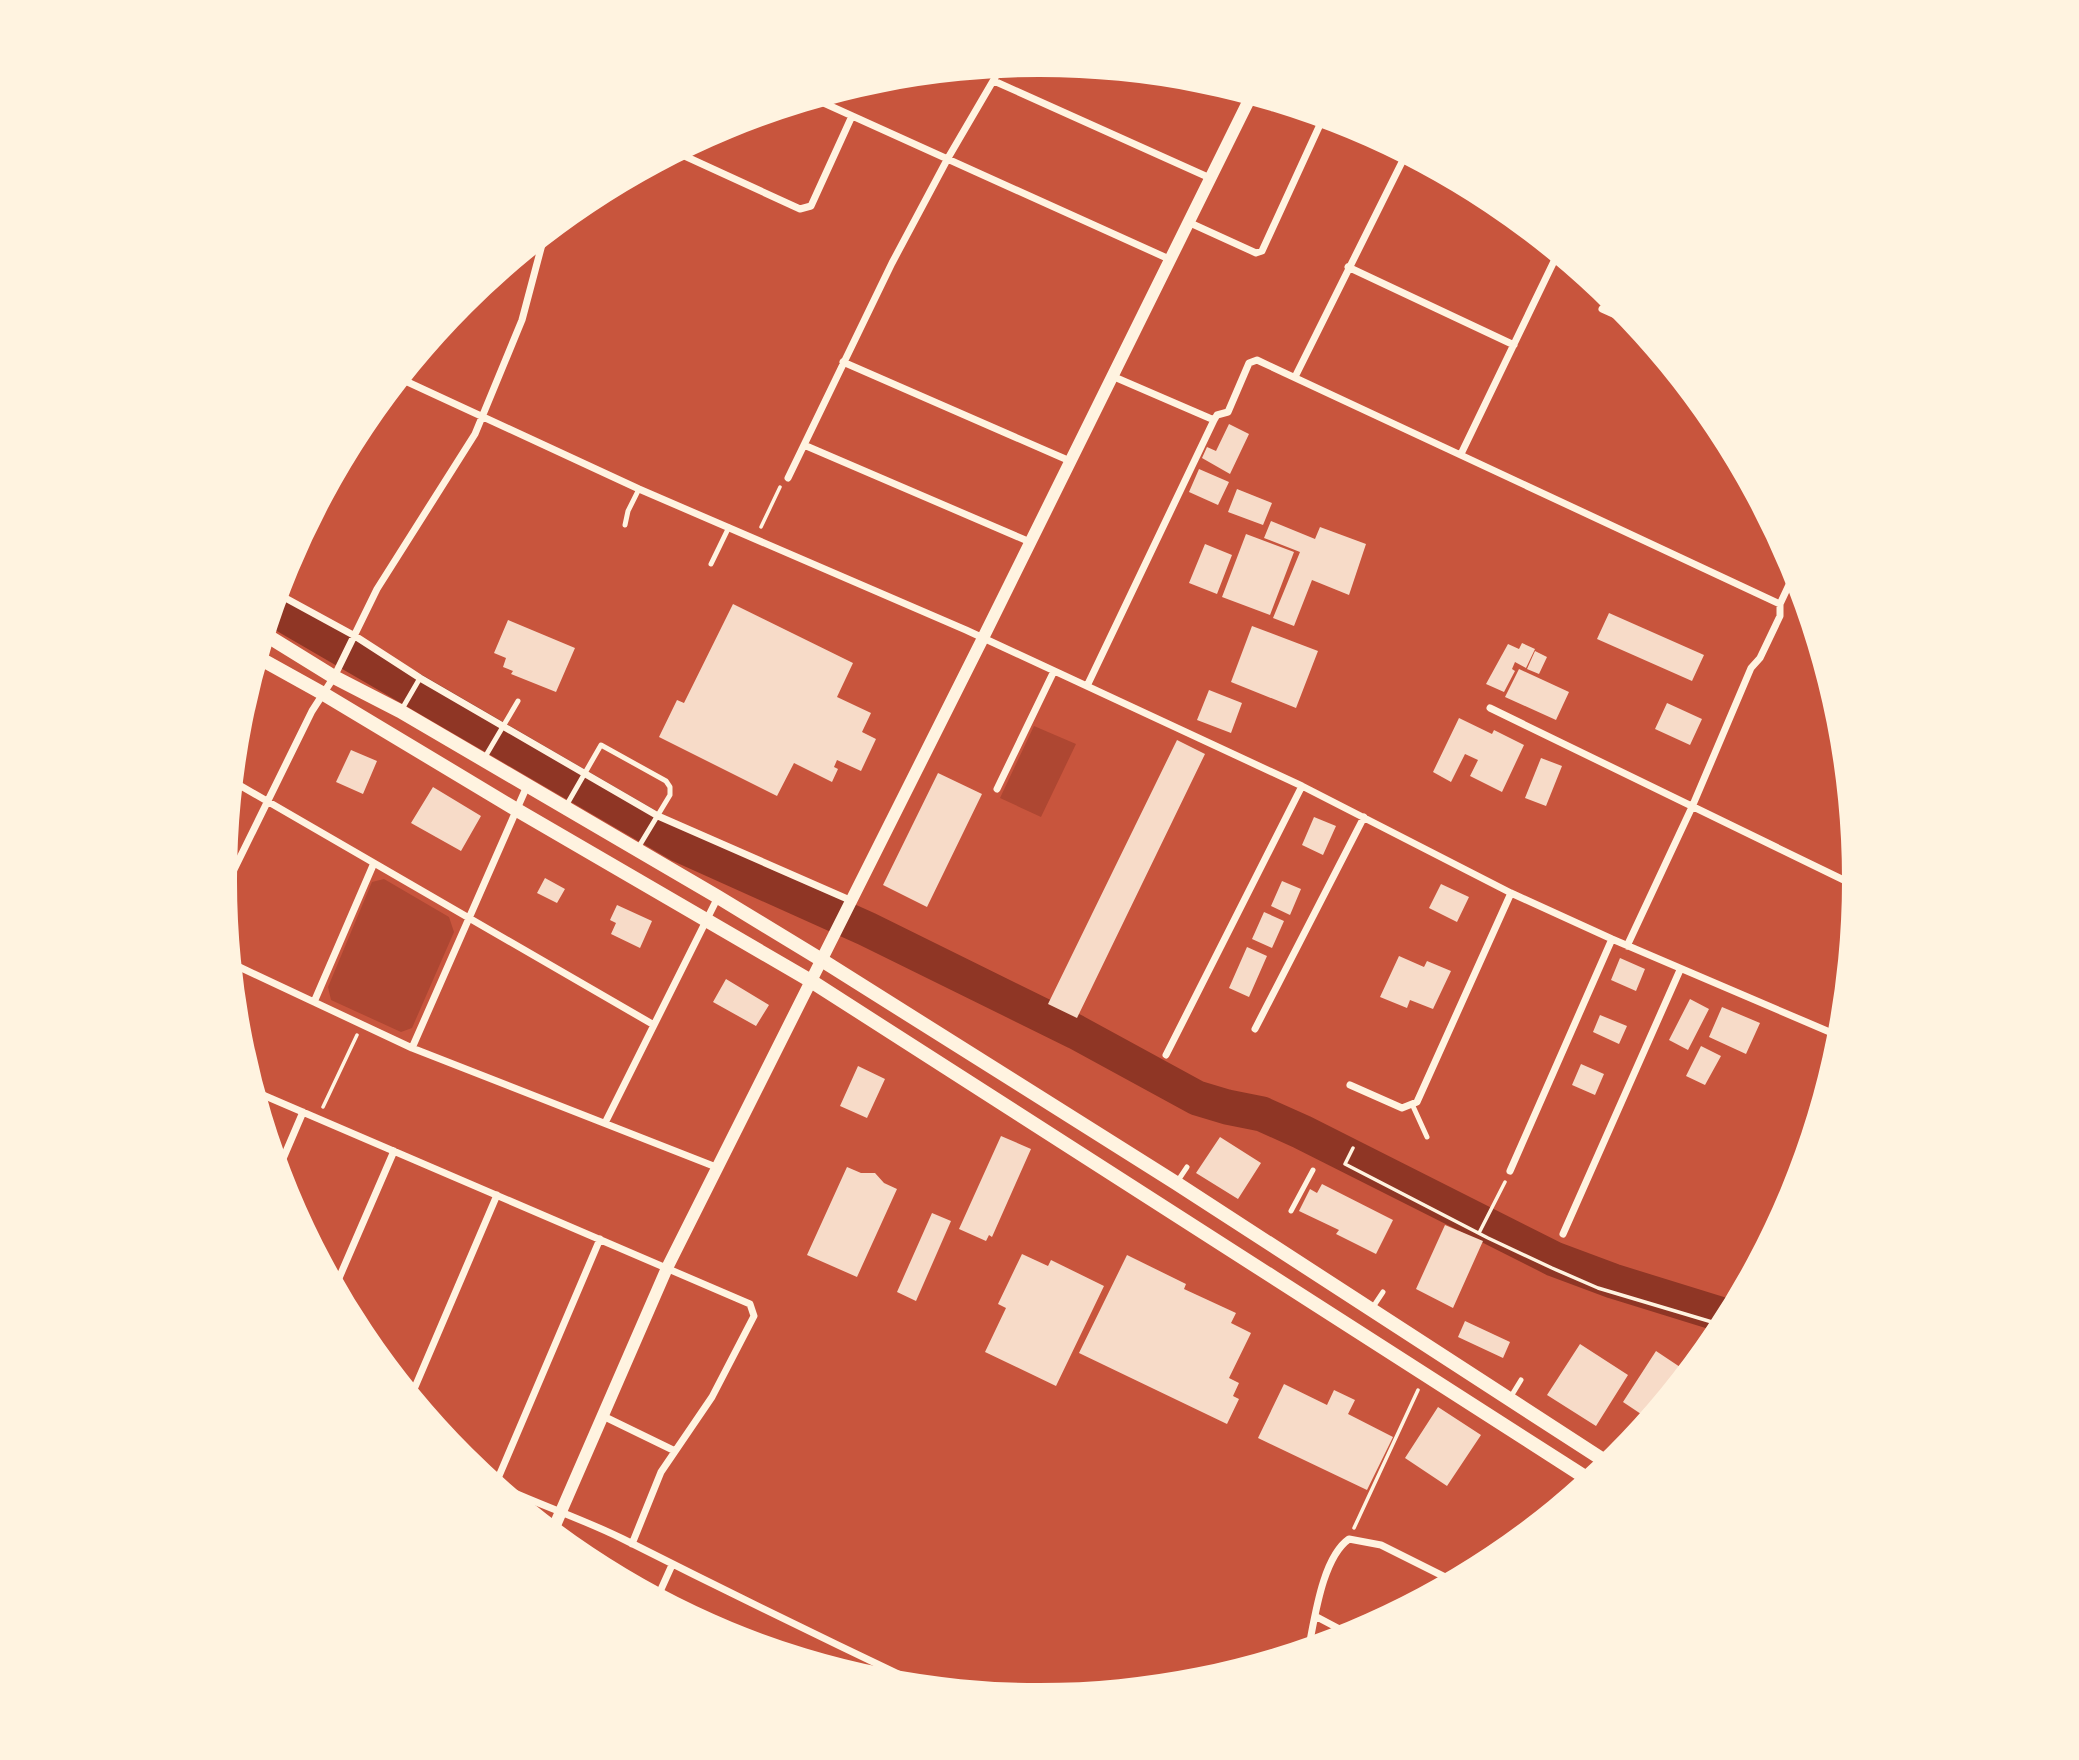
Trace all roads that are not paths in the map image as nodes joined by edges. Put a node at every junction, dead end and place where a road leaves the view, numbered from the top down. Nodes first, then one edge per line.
1 (994, 81) joint
2 (1247, 104) edge
3 (828, 105) edge
4 (852, 116) junction
5 (1319, 128) edge
6 (689, 158) edge
7 (948, 158) junction
8 (1400, 163) edge
9 (1210, 178) junction
10 (1188, 222) junction
11 (540, 252) edge
12 (1170, 259) junction
13 (1553, 263) edge
14 (1348, 267) junction
15 (1602, 309) dead end
16 (1605, 311) edge
17 (1514, 345) junction
18 (843, 362) junction
19 (1112, 376) junction
20 (1295, 377) junction
21 (409, 383) edge
22 (483, 417) junction
23 (1214, 420) junction
24 (804, 445) junction
25 (1461, 454) junction
26 (1070, 461) junction
27 (788, 478) road end
28 (639, 489) junction
29 (625, 525) dead end
30 (729, 527) junction
31 (1030, 542) junction
32 (712, 564) dead end
33 (1787, 589) edge
34 (288, 599) edge
35 (1780, 604) junction
36 (355, 636) junction
37 (983, 638) junction
38 (274, 640) edge
39 (267, 662) edge
40 (1054, 671) junction
41 (334, 677) junction
42 (419, 680) junction
43 (1087, 686) junction
44 (322, 693) junction
45 (518, 701) dead end
46 (1490, 708) dead end
47 (400, 711) junction
48 (501, 729) junction
49 (487, 753) junction
50 (583, 776) junction
51 (527, 786) junction
52 (1302, 786) junction
53 (242, 787) edge
54 (997, 789) dead end
55 (267, 801) junction
56 (1692, 807) junction
57 (564, 808) junction
58 (517, 810) junction
59 (1364, 817) junction
60 (656, 820) junction
61 (1410, 841) junction
62 (1406, 849) dead end
63 (637, 850) junction
64 (237, 862) edge
65 (374, 863) junction
66 (1842, 878) edge
67 (1511, 893) junction
68 (718, 897) junction
69 (849, 906) junction
70 (469, 918) junction
71 (706, 921) junction
72 (1612, 940) junction
73 (1627, 946) junction
74 (820, 959) junction
75 (241, 968) edge
76 (1680, 970) junction
77 (811, 981) junction
78 (314, 1002) junction
79 (654, 1025) junction
80 (1255, 1029) dead end
81 (1828, 1031) edge
82 (412, 1048) junction
83 (1166, 1055) dead end
84 (1350, 1085) dead end
85 (267, 1096) edge
86 (1412, 1104) junction
87 (303, 1112) junction
88 (605, 1123) junction
89 (1427, 1137) dead end
90 (394, 1151) junction
91 (285, 1154) edge
92 (716, 1167) junction
93 (1187, 1167) dead end
94 (1313, 1170) dead end
95 (1510, 1171) road end
96 (1176, 1183) junction
97 (497, 1195) junction
98 (1291, 1211) dead end
99 (1563, 1234) dead end
100 (600, 1239) junction
101 (667, 1268) junction
102 (341, 1275) edge
103 (1383, 1292) dead end
104 (1372, 1310) junction
105 (1521, 1380) dead end
106 (416, 1385) edge
107 (1509, 1398) junction
108 (603, 1416) junction
109 (675, 1451) junction
110 (1598, 1456) edge
111 (1580, 1474) edge
112 (502, 1476) edge
113 (528, 1498) edge
114 (561, 1513) junction
115 (557, 1522) edge
116 (632, 1544) junction
117 (672, 1565) junction
118 (1441, 1575) edge
119 (662, 1588) edge
120 (1315, 1616) junction
121 (1335, 1626) edge
122 (1311, 1635) edge
123 (887, 1669) edge

1 - 7 street
1 - 9 street
2 - 9 street
3 - 4 street
4 - 6 street
4 - 7 street
5 - 10 street
7 - 12 street
7 - 18 street
8 - 14 street
9 - 10 street
10 - 12 street
11 - 22 street
12 - 19 street
13 - 17 street
14 - 17 street
14 - 20 street
15 - 16 street
17 - 25 street
18 - 24 street
18 - 26 street
19 - 23 street
19 - 26 street
20 - 23 street
20 - 25 street
21 - 22 street
22 - 28 street
22 - 36 street
23 - 43 street
24 - 27 street
24 - 31 street
25 - 35 street
26 - 31 street
28 - 29 lane
28 - 30 street
30 - 32 lane
30 - 37 street
31 - 37 street
33 - 35 street
34 - 36 street
35 - 56 street
36 - 41 street
36 - 42 street
37 - 40 street
37 - 69 street
38 - 41 main road
39 - 44 main road
40 - 43 street
40 - 54 street
41 - 44 street
41 - 47 main road
42 - 47 lane
42 - 48 street
43 - 52 street
44 - 55 street
44 - 58 main road
45 - 48 lane
46 - 56 street
47 - 49 main road
48 - 49 lane
48 - 50 street
49 - 51 main road
50 - 57 lane
50 - 60 street
50 - 60 lane
51 - 57 main road
51 - 58 street
52 - 59 street
52 - 83 street
53 - 55 street
55 - 64 street
55 - 65 street
56 - 66 street
56 - 73 street
57 - 63 main road
58 - 70 street
58 - 71 main road
59 - 61 street
59 - 80 street
60 - 63 lane
60 - 69 street
61 - 62 lane
61 - 67 street
63 - 68 main road
65 - 70 street
65 - 78 street
67 - 72 street
67 - 86 street
68 - 71 street
68 - 74 main road
69 - 74 street
70 - 79 street
70 - 82 street
71 - 77 main road
71 - 79 street
72 - 73 street
72 - 95 street
73 - 76 street
74 - 77 street
74 - 96 main road
75 - 78 street
76 - 81 street
76 - 99 street
77 - 92 street
77 - 111 main road
78 - 82 street
79 - 88 street
82 - 88 street
84 - 86 street
85 - 87 street
86 - 89 lane
87 - 90 street
87 - 91 street
88 - 92 street
90 - 97 street
90 - 102 street
92 - 101 street
93 - 96 lane
94 - 98 lane
96 - 104 main road
97 - 100 street
97 - 106 street
100 - 101 street
100 - 112 street
101 - 108 street
101 - 109 street
103 - 104 lane
104 - 107 main road
105 - 107 lane
107 - 110 main road
108 - 109 street
108 - 114 street
109 - 116 street
113 - 114 street
114 - 115 street
114 - 116 street
116 - 117 street
117 - 119 street
117 - 123 street
118 - 120 street
120 - 121 street
120 - 122 street

